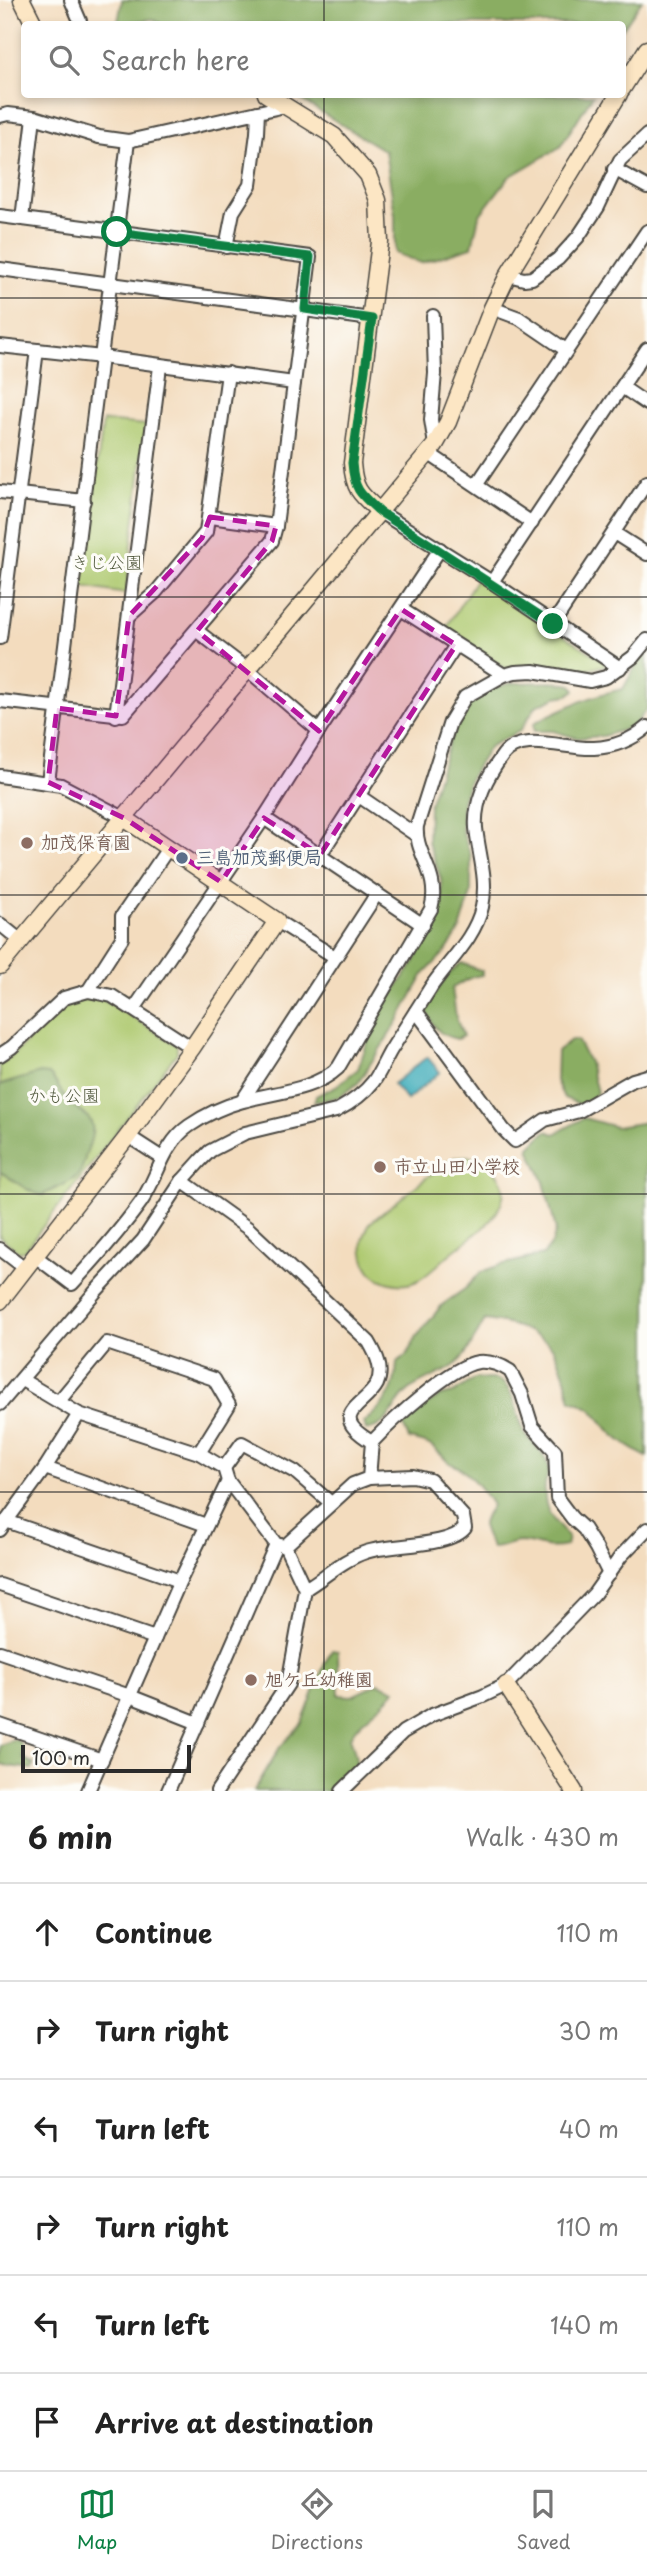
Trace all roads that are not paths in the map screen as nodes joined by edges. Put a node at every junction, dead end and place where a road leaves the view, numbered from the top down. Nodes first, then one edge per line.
1 (22, 0) edge
2 (71, 0) edge
3 (80, 20) dead end
4 (32, 21) edge
5 (647, 49) edge
6 (626, 83) edge
7 (272, 98) edge
8 (617, 98) edge
9 (285, 106) junction
10 (258, 112) junction
11 (0, 116) edge
12 (34, 117) junction
13 (647, 135) edge
14 (128, 141) junction
15 (614, 169) junction
16 (647, 187) edge
17 (0, 216) edge
18 (22, 219) junction
19 (647, 231) edge
20 (117, 232) junction
21 (226, 247) junction
22 (0, 269) edge
23 (508, 275) junction
24 (111, 284) junction
25 (492, 308) junction
26 (305, 309) junction
27 (433, 316) dead end
28 (372, 319) junction
29 (0, 345) edge
30 (647, 349) edge
31 (37, 350) junction
32 (566, 350) junction
33 (102, 357) junction
34 (160, 366) junction
35 (228, 373) junction
36 (294, 383) junction
37 (622, 387) junction
38 (647, 404) edge
39 (431, 449) junction
40 (647, 482) edge
41 (477, 484) junction
42 (0, 492) edge
43 (18, 494) junction
44 (84, 501) junction
45 (380, 512) junction
46 (210, 517) junction
47 (532, 523) junction
48 (276, 526) junction
49 (614, 533) junction
50 (440, 549) junction
51 (647, 554) edge
52 (492, 582) junction
53 (401, 608) junction
54 (129, 616) junction
55 (553, 624) junction
56 (197, 631) junction
57 (0, 638) edge
58 (647, 640) edge
59 (457, 645) junction
60 (621, 668) junction
61 (248, 670) junction
62 (504, 675) junction
63 (0, 701) edge
64 (57, 708) junction
65 (116, 716) junction
66 (647, 727) edge
67 (319, 731) junction
68 (0, 776) edge
69 (48, 782) junction
70 (359, 796) junction
71 (124, 818) junction
72 (264, 818) junction
73 (416, 835) junction
74 (169, 847) junction
75 (320, 855) junction
76 (221, 882) junction
77 (376, 895) junction
78 (278, 921) junction
79 (0, 924) edge
80 (423, 925) junction
81 (21, 941) junction
82 (335, 957) junction
83 (0, 966) edge
84 (88, 991) junction
85 (134, 1009) junction
86 (416, 1011) junction
87 (192, 1048) junction
88 (0, 1055) edge
89 (647, 1076) edge
90 (242, 1101) junction
91 (128, 1136) junction
92 (162, 1158) junction
93 (182, 1181) junction
94 (0, 1249) edge
95 (30, 1262) junction
96 (0, 1301) edge
97 (22, 1380) junction
98 (59, 1401) junction
99 (0, 1404) edge
100 (79, 1414) junction
101 (372, 1442) junction
102 (199, 1453) junction
103 (45, 1468) junction
104 (224, 1468) junction
105 (369, 1478) junction
106 (228, 1481) junction
107 (331, 1503) junction
108 (206, 1525) junction
109 (3, 1526) edge
110 (647, 1528) edge
111 (281, 1545) junction
112 (609, 1574) junction
113 (180, 1581) junction
114 (0, 1585) edge
115 (305, 1589) junction
116 (155, 1638) junction
117 (0, 1652) edge
118 (506, 1685) junction
119 (130, 1696) junction
120 (198, 1723) junction
121 (0, 1725) edge
122 (102, 1760) junction
123 (88, 1791) edge
124 (168, 1791) edge
125 (217, 1791) edge
126 (342, 1791) edge
127 (573, 1791) edge

1 - 4 street
2 - 3 street
5 - 6 street
7 - 9 street
8 - 23 street
9 - 10 street
9 - 28 street
10 - 14 street
10 - 21 street
11 - 12 street
12 - 14 street
12 - 18 street
13 - 15 street
14 - 20 street
15 - 16 street
15 - 23 street
17 - 18 street
18 - 20 street
19 - 32 street
20 - 21 street
20 - 24 street
21 - 26 street
22 - 24 street
23 - 25 street
24 - 26 street
24 - 33 street
25 - 32 street
25 - 39 street
26 - 28 street
26 - 36 street
27 - 39 street
28 - 45 street
29 - 31 street
30 - 37 street
31 - 33 street
31 - 43 street
32 - 41 street
33 - 34 street
33 - 44 street
34 - 35 street
34 - 54 street
35 - 36 street
35 - 46 street
36 - 48 street
37 - 38 street
37 - 47 street
39 - 41 street
39 - 45 street
40 - 49 street
41 - 47 street
42 - 43 street
43 - 44 street
43 - 57 street
44 - 64 street
45 - 50 street
45 - 61 street
46 - 48 street
46 - 54 street
47 - 52 street
48 - 56 street
49 - 51 street
49 - 55 street
50 - 52 street
50 - 53 street
52 - 55 street
53 - 59 street
53 - 67 street
54 - 65 street
55 - 60 street
56 - 61 street
56 - 65 street
58 - 60 street
59 - 62 street
59 - 70 street
60 - 62 street
61 - 67 street
61 - 71 street
62 - 73 street
63 - 64 street
64 - 65 street
64 - 69 street
66 - 86 street
67 - 72 street
68 - 69 street
69 - 71 street
70 - 73 street
70 - 75 street
71 - 74 street
71 - 81 street
72 - 75 street
72 - 76 street
73 - 80 street
74 - 76 street
74 - 84 street
75 - 77 street
76 - 78 street
76 - 85 street
77 - 80 street
77 - 82 street
78 - 82 street
78 - 87 street
79 - 81 street
80 - 90 street
81 - 83 street
82 - 90 street
84 - 85 street
84 - 88 street
85 - 87 street
86 - 89 street
86 - 93 street
87 - 91 street
90 - 92 street
91 - 92 street
91 - 95 street
92 - 95 street
93 - 97 street
93 - 101 street
94 - 95 street
95 - 96 street
97 - 98 street
97 - 99 street
98 - 100 street
98 - 102 street
100 - 102 street
100 - 103 street
101 - 105 street
101 - 112 street
102 - 104 street
103 - 108 street
103 - 109 street
104 - 106 street
104 - 107 street
105 - 107 street
105 - 115 street
106 - 108 street
106 - 111 street
107 - 111 street
108 - 113 street
109 - 113 street
110 - 112 street
111 - 115 street
111 - 120 street
112 - 118 street
113 - 116 street
114 - 116 street
115 - 125 street
116 - 119 street
117 - 119 street
118 - 126 street
118 - 127 street
119 - 120 street
119 - 122 street
120 - 124 street
121 - 122 street
122 - 123 street

